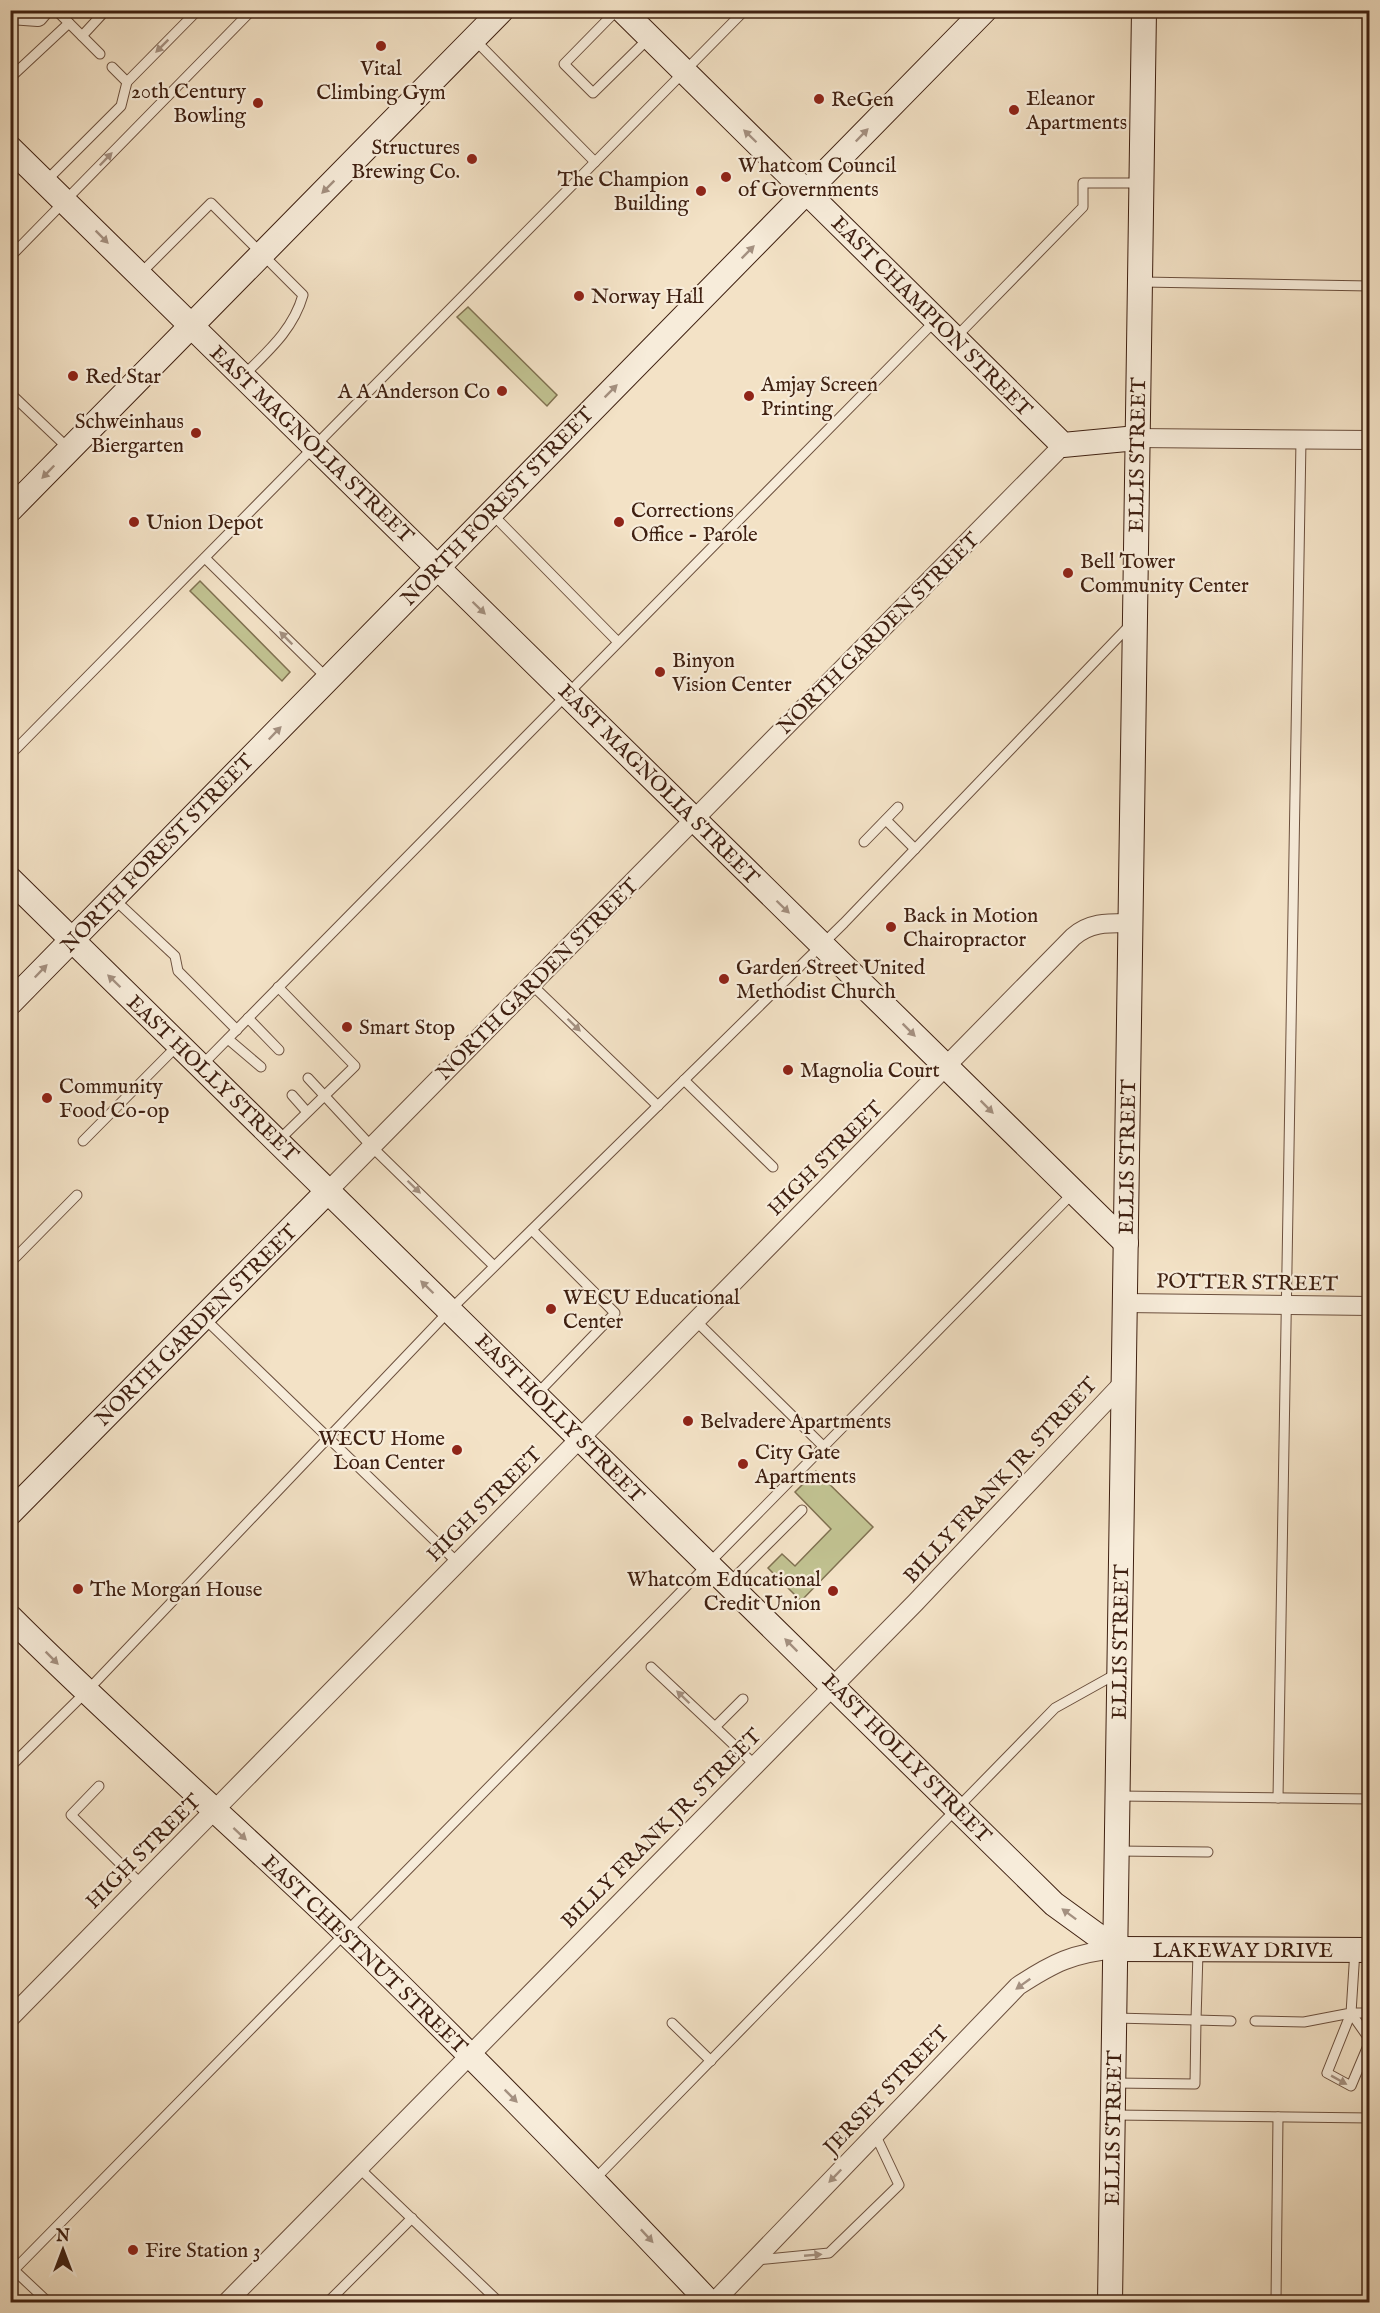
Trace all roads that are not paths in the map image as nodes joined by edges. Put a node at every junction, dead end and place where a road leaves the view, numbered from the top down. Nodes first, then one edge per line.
1 (44, 10) edge
2 (56, 10) edge
3 (106, 10) edge
4 (198, 10) edge
5 (252, 10) edge
6 (502, 10) edge
7 (617, 10) edge
8 (622, 10) edge
9 (745, 10) edge
10 (985, 10) edge
11 (1144, 10) edge
12 (10, 15) edge
13 (69, 23) junction
14 (82, 36) junction
15 (650, 37) junction
16 (474, 39) junction
17 (100, 54) dead end
18 (112, 67) dead end
19 (684, 71) junction
20 (10, 78) edge
21 (127, 82) junction
22 (10, 148) edge
23 (596, 162) junction
24 (45, 182) junction
25 (1141, 183) junction
26 (806, 192) junction
27 (65, 201) junction
28 (262, 254) junction
29 (10, 257) edge
30 (139, 274) junction
31 (1140, 282) junction
32 (1370, 286) edge
33 (936, 320) junction
34 (192, 326) junction
35 (955, 338) junction
36 (243, 376) junction
37 (10, 393) edge
38 (1137, 438) junction
39 (1301, 440) junction
40 (1370, 441) edge
41 (1063, 445) junction
42 (315, 446) junction
43 (69, 450) junction
44 (10, 510) edge
45 (491, 513) junction
46 (205, 558) junction
47 (438, 567) junction
48 (1135, 621) junction
49 (618, 642) junction
50 (328, 679) junction
51 (567, 694) junction
52 (10, 755) edge
53 (898, 807) dead end
54 (694, 819) junction
55 (886, 820) junction
56 (864, 842) dead end
57 (915, 849) junction
58 (10, 879) edge
59 (113, 898) junction
60 (1130, 923) junction
61 (72, 940) junction
62 (822, 945) junction
63 (531, 984) junction
64 (278, 987) junction
65 (10, 1003) edge
66 (248, 1018) junction
67 (237, 1030) junction
68 (228, 1039) junction
69 (179, 1045) junction
70 (279, 1050) dead end
71 (201, 1066) junction
72 (946, 1066) junction
73 (261, 1067) dead end
74 (308, 1078) dead end
75 (684, 1080) junction
76 (292, 1095) dead end
77 (324, 1096) junction
78 (658, 1106) junction
79 (307, 1112) junction
80 (83, 1141) dead end
81 (278, 1141) junction
82 (372, 1147) junction
83 (773, 1167) dead end
84 (328, 1191) junction
85 (1074, 1192) junction
86 (76, 1195) dead end
87 (532, 1230) junction
88 (1126, 1243) junction
89 (10, 1263) edge
90 (494, 1266) junction
91 (1125, 1303) junction
92 (1286, 1305) junction
93 (1370, 1306) edge
94 (450, 1310) junction
95 (203, 1317) junction
96 (696, 1321) junction
97 (1124, 1382) junction
98 (536, 1395) junction
99 (329, 1438) junction
100 (580, 1438) junction
101 (824, 1447) junction
102 (802, 1510) dead end
103 (10, 1513) edge
104 (458, 1563) junction
105 (708, 1564) junction
106 (728, 1584) junction
107 (10, 1617) edge
108 (628, 1645) junction
109 (637, 1654) dead end
110 (651, 1667) dead end
111 (1119, 1673) junction
112 (832, 1686) junction
113 (86, 1692) junction
114 (743, 1699) dead end
115 (715, 1727) junction
116 (755, 1765) junction
117 (10, 1767) edge
118 (99, 1786) dead end
119 (1118, 1796) junction
120 (1278, 1798) junction
121 (1370, 1799) edge
122 (957, 1809) junction
123 (214, 1811) junction
124 (1117, 1851) junction
125 (1208, 1852) dead end
126 (142, 1885) junction
127 (346, 1933) junction
128 (1116, 1949) junction
129 (1198, 1949) junction
130 (1362, 1950) edge
131 (1351, 2013) junction
132 (1370, 2013) edge
133 (10, 2018) edge
134 (1115, 2018) junction
135 (1196, 2020) junction
136 (1231, 2021) dead end
137 (1255, 2021) dead end
138 (672, 2023) dead end
139 (1370, 2041) edge
140 (469, 2055) junction
141 (711, 2061) junction
142 (1114, 2083) junction
143 (1113, 2115) junction
144 (1278, 2117) junction
145 (1370, 2118) edge
146 (876, 2134) junction
147 (359, 2168) junction
148 (594, 2180) junction
149 (412, 2218) junction
150 (755, 2260) junction
151 (12, 2272) edge
152 (48, 2302) edge
153 (227, 2302) edge
154 (328, 2302) edge
155 (499, 2302) edge
156 (712, 2302) edge
157 (1110, 2302) edge
158 (1276, 2302) edge

1 - 12 street
2 - 13 lane
3 - 14 lane
4 -> 21 lane
27 -> 5 lane
6 - 16 main road
7 - 15 lane
8 - 15 main road, EAST CHAMPION STREET
9 - 19 lane
26 -> 10 main road, NORTH FOREST STREET
11 - 25 main road, ELLIS STREET
13 - 14 lane
13 - 20 lane
14 - 17 lane
15 - 19 main road, EAST CHAMPION STREET
16 - 23 lane
16 -> 28 main road
18 - 21 lane
19 - 23 lane
26 -> 19 main road, EAST CHAMPION STREET
21 - 24 lane
22 - 24 main road, EAST MAGNOLIA STREET
23 - 42 lane
24 - 27 main road, EAST MAGNOLIA STREET
25 - 31 main road, ELLIS STREET
25 - 35 lane
26 - 33 main road, EAST CHAMPION STREET
45 -> 26 main road, NORTH FOREST STREET
27 - 29 lane
27 -> 30 main road, EAST MAGNOLIA STREET
28 - 30 lane
28 - 34 main road
28 - 36 lane
30 - 34 main road, EAST MAGNOLIA STREET
31 - 32 lane
31 - 38 main road, ELLIS STREET
33 - 35 main road, EAST CHAMPION STREET
33 - 49 lane
34 - 36 main road, EAST MAGNOLIA STREET
34 - 43 main road
35 - 41 main road, EAST CHAMPION STREET
36 - 42 main road, EAST MAGNOLIA STREET
37 - 43 lane
38 - 39 street
38 - 41 main road
38 - 48 main road, ELLIS STREET
39 - 40 street
39 - 92 lane
41 - 54 street, NORTH GARDEN STREET
42 - 46 lane
42 - 47 main road, EAST MAGNOLIA STREET
43 -> 44 main road
45 - 47 main road, NORTH FOREST STREET
45 - 49 lane
50 -> 46 lane
46 - 52 lane
47 - 50 main road, NORTH FOREST STREET
47 -> 51 main road, EAST MAGNOLIA STREET
48 - 57 lane
48 - 60 main road, ELLIS STREET
49 - 51 lane
59 -> 50 main road, NORTH FOREST STREET
51 - 54 main road, EAST MAGNOLIA STREET
51 - 64 lane
53 - 55 lane
54 -> 62 main road, EAST MAGNOLIA STREET
54 - 63 street, NORTH GARDEN STREET
55 - 56 lane
55 - 57 lane
57 - 62 lane
58 - 61 main road, EAST HOLLY STREET
59 - 61 main road, NORTH FOREST STREET
59 - 67 lane
60 - 72 street, HIGH STREET
60 - 88 main road, ELLIS STREET
65 -> 61 main road, NORTH FOREST STREET
69 -> 61 main road, EAST HOLLY STREET
62 -> 72 main road, EAST MAGNOLIA STREET
62 - 75 lane
63 -> 78 lane
63 - 82 street, NORTH GARDEN STREET
64 - 66 lane
64 - 77 lane
66 - 67 lane
66 - 70 lane
67 - 68 lane
68 - 71 lane
68 - 73 lane
69 - 71 main road, EAST HOLLY STREET
69 - 80 lane
71 - 81 main road, EAST HOLLY STREET
72 -> 85 main road, EAST MAGNOLIA STREET
72 - 96 street, HIGH STREET
74 - 77 lane
75 - 78 lane
75 - 83 lane
76 - 79 lane
77 - 79 lane
77 - 82 lane
78 - 87 lane
79 - 81 lane
81 - 84 main road, EAST HOLLY STREET
82 - 84 street, NORTH GARDEN STREET
82 -> 90 lane
94 -> 84 main road, EAST HOLLY STREET
84 - 95 main road, NORTH GARDEN STREET
85 - 88 main road, EAST MAGNOLIA STREET
85 - 101 lane
86 - 89 lane
87 - 90 lane
87 - 98 lane
88 - 91 main road, ELLIS STREET
90 - 94 lane
91 - 92 street, POTTER STREET
91 - 97 main road, ELLIS STREET
92 - 93 street, POTTER STREET
92 - 120 lane
94 - 98 main road, EAST HOLLY STREET
94 - 99 lane
95 - 99 lane
95 - 103 main road, NORTH GARDEN STREET
96 - 100 street, HIGH STREET
96 - 101 lane
97 - 111 main road, ELLIS STREET
97 - 112 street, BILLY FRANK JR. STREET
98 - 100 main road, EAST HOLLY STREET
99 - 104 lane
99 - 113 lane
100 - 104 street, HIGH STREET
100 - 105 main road, EAST HOLLY STREET
101 - 105 lane
102 - 106 lane
104 - 123 street, HIGH STREET
105 - 106 main road, EAST HOLLY STREET
105 - 108 lane
112 -> 106 main road, EAST HOLLY STREET
107 -> 113 main road, EAST CHESTNUT STREET
108 - 109 lane
108 - 127 lane
115 -> 110 lane
111 - 119 main road, ELLIS STREET
111 - 122 lane
112 - 116 street, BILLY FRANK JR. STREET
112 - 122 main road, EAST HOLLY STREET
113 - 117 lane
113 - 123 main road, EAST CHESTNUT STREET
114 - 115 lane
115 - 116 lane
116 - 140 street, BILLY FRANK JR. STREET
118 - 126 lane
119 - 120 lane
119 - 124 main road, ELLIS STREET
120 - 121 lane
128 -> 122 main road, EAST HOLLY STREET
122 - 141 lane
123 - 126 street, HIGH STREET
123 -> 127 main road, EAST CHESTNUT STREET
124 - 125 lane
124 - 128 main road, ELLIS STREET
126 - 133 street, HIGH STREET
127 - 140 main road, EAST CHESTNUT STREET
127 - 151 lane
128 - 129 main road, LAKEWAY DRIVE
128 - 134 main road, ELLIS STREET
128 -> 146 street, JERSEY STREET
129 - 130 main road, LAKEWAY DRIVE
129 - 135 lane
130 - 131 lane
131 - 132 lane
131 - 137 lane
131 - 139 lane
131 -> 139 lane
134 - 135 lane
134 - 142 main road, ELLIS STREET
135 - 136 lane
135 - 142 lane
138 - 141 lane
140 - 147 street, BILLY FRANK JR. STREET
140 -> 148 main road, EAST CHESTNUT STREET
141 - 148 lane
142 - 143 main road, ELLIS STREET
143 - 144 lane
143 - 157 main road, ELLIS STREET
144 - 145 lane
144 - 158 lane
146 -> 150 street, JERSEY STREET
150 -> 146 lane
147 - 149 lane
147 - 153 street, BILLY FRANK JR. STREET
148 -> 156 main road, EAST CHESTNUT STREET
149 - 154 lane
149 - 155 lane
150 - 156 street, JERSEY STREET
151 - 152 lane

